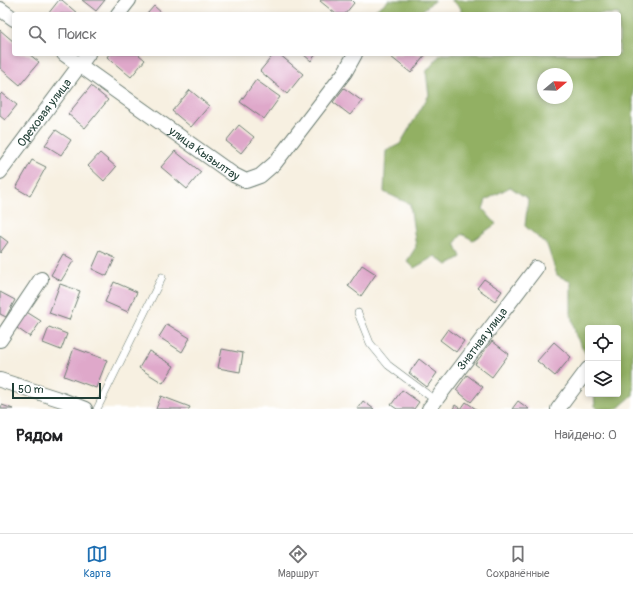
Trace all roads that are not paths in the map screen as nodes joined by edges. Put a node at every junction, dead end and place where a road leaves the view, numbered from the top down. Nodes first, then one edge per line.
1 (129, 0) edge
2 (0, 9) edge
3 (120, 12) edge
4 (12, 18) edge
5 (72, 56) edge
6 (353, 56) edge
7 (84, 59) edge
8 (0, 172) edge
9 (536, 268) dead end
10 (162, 277) dead end
11 (41, 279) dead end
12 (358, 313) dead end
13 (0, 340) edge
14 (585, 373) edge
15 (0, 380) edge
16 (59, 404) edge
17 (432, 405) edge
18 (85, 409) edge
19 (98, 409) edge
20 (558, 409) edge

1 - 3 street
2 - 4 street
5 - 7 street, улица Кызылтау
6 - 7 street, улица Кызылтау
7 - 8 street, Ореховая улица
9 - 17 street, Знатная улица
10 - 19 lane
11 - 13 street
12 - 17 lane
14 - 20 street
15 - 16 street
16 - 18 street

